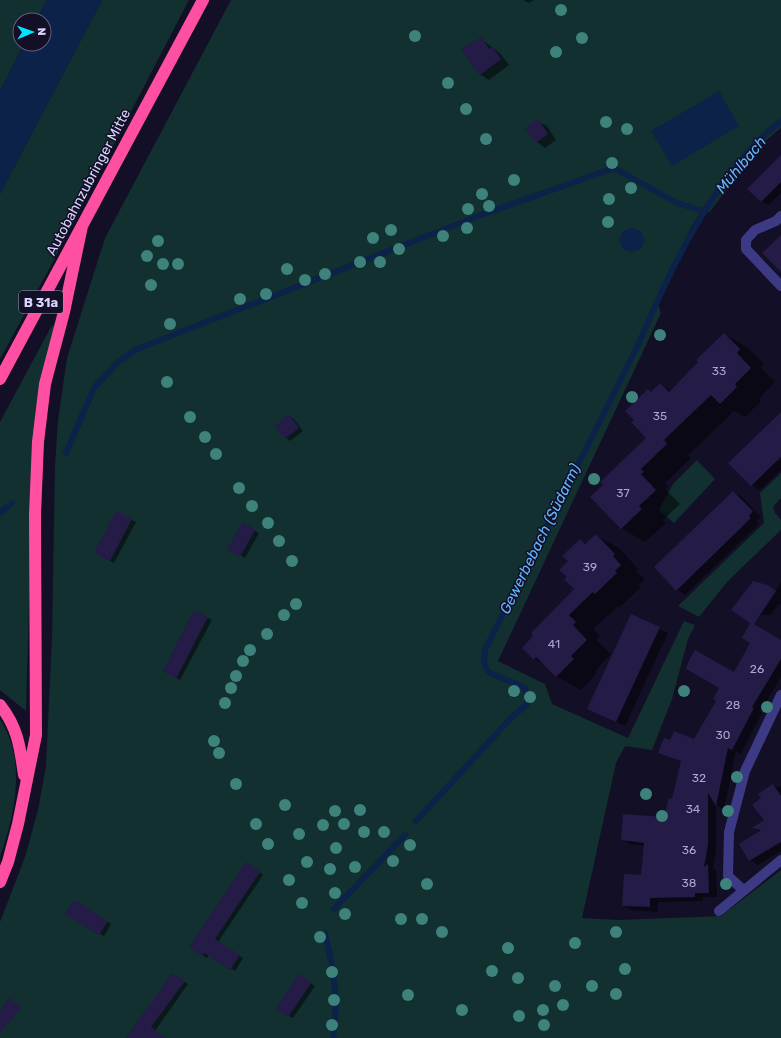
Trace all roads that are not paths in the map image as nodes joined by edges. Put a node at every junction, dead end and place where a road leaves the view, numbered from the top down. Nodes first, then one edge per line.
1 (203, 0) edge
2 (781, 216) edge
3 (82, 226) junction
4 (781, 286) edge
5 (0, 379) edge
6 (781, 695) edge
7 (0, 705) edge
8 (26, 784) junction
9 (781, 860) edge
10 (0, 882) edge
11 (743, 890) junction
12 (719, 911) dead end

1 - 3 highway, Autobahnzubringer Mitte / B 31a
2 - 4 street
3 - 5 highway, Autobahnzubringer Mitte / B 31a
3 - 8 highway
6 - 11 street
7 - 8 highway
8 - 10 highway
9 - 11 street
11 - 12 street

